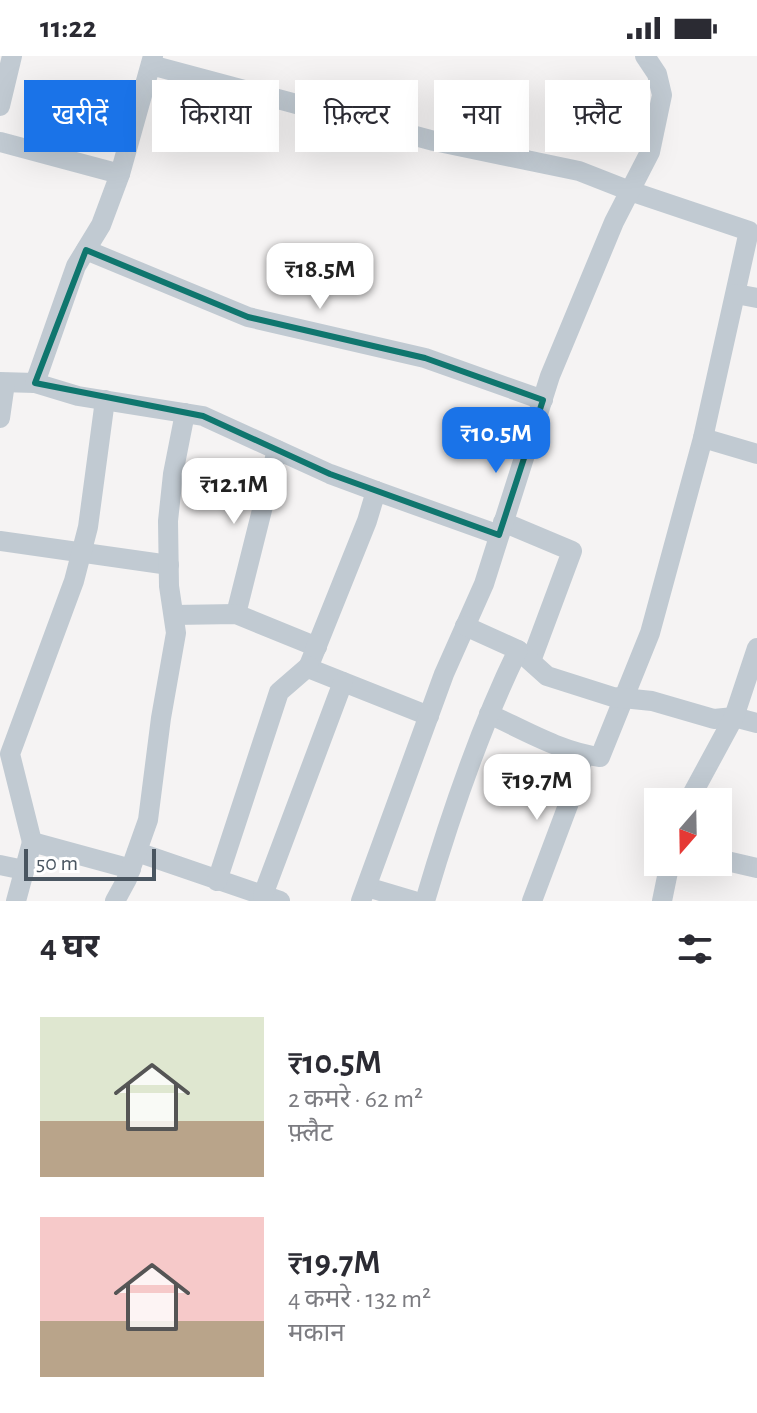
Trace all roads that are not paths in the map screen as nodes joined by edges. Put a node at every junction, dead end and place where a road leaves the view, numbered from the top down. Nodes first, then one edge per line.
1 (12, 56) edge
2 (645, 56) edge
3 (152, 60) edge
4 (0, 106) edge
5 (0, 142) edge
6 (120, 174) junction
7 (630, 191) junction
8 (86, 250) junction
9 (736, 294) junction
10 (757, 298) edge
11 (3, 383) edge
12 (35, 383) junction
13 (105, 400) junction
14 (543, 400) junction
15 (185, 413) junction
16 (0, 418) edge
17 (703, 438) junction
18 (277, 450) junction
19 (757, 454) edge
20 (376, 491) junction
21 (501, 528) junction
22 (0, 541) edge
23 (81, 554) junction
24 (169, 565) junction
25 (236, 614) junction
26 (174, 615) junction
27 (465, 626) junction
28 (317, 647) junction
29 (757, 648) edge
30 (524, 655) junction
31 (309, 666) junction
32 (343, 682) junction
33 (625, 698) junction
34 (489, 714) junction
35 (429, 716) junction
36 (734, 717) junction
37 (757, 723) edge
38 (583, 755) junction
39 (696, 788) edge
40 (32, 842) junction
41 (134, 861) junction
42 (732, 862) edge
43 (0, 865) edge
44 (757, 868) edge
45 (24, 870) junction
46 (667, 876) edge
47 (217, 881) junction
48 (364, 894) edge
49 (261, 897) edge
50 (16, 901) edge
51 (115, 901) edge
52 (414, 901) edge
53 (425, 901) edge
54 (532, 901) edge
55 (662, 901) edge

1 - 4 street
2 - 7 street
3 - 6 street
3 - 7 street
5 - 6 street
6 - 8 street
7 - 9 street
7 - 14 street
8 - 12 street
8 - 14 street
9 - 10 street
9 - 17 street
11 - 12 street
11 - 16 street
12 - 13 street
13 - 15 street
13 - 23 street
14 - 21 street
15 - 18 street
15 - 24 street
17 - 19 street
17 - 33 street
18 - 20 street
18 - 25 street
20 - 21 street
20 - 28 street
21 - 27 street
21 - 30 street
22 - 23 street
23 - 24 street
23 - 40 street
24 - 26 street
25 - 26 street
25 - 28 street
26 - 41 street
27 - 30 street
27 - 35 street
28 - 31 street
29 - 36 street
30 - 33 street
30 - 34 street
31 - 32 street
31 - 47 street
32 - 35 street
32 - 49 street
33 - 36 street
33 - 38 street
34 - 38 street
34 - 53 street
35 - 48 street
36 - 37 street
36 - 39 street
38 - 54 street
40 - 41 street
40 - 45 street
41 - 47 street
41 - 51 street
42 - 44 street
43 - 45 street
45 - 50 street
46 - 55 street
47 - 49 street
48 - 52 street

